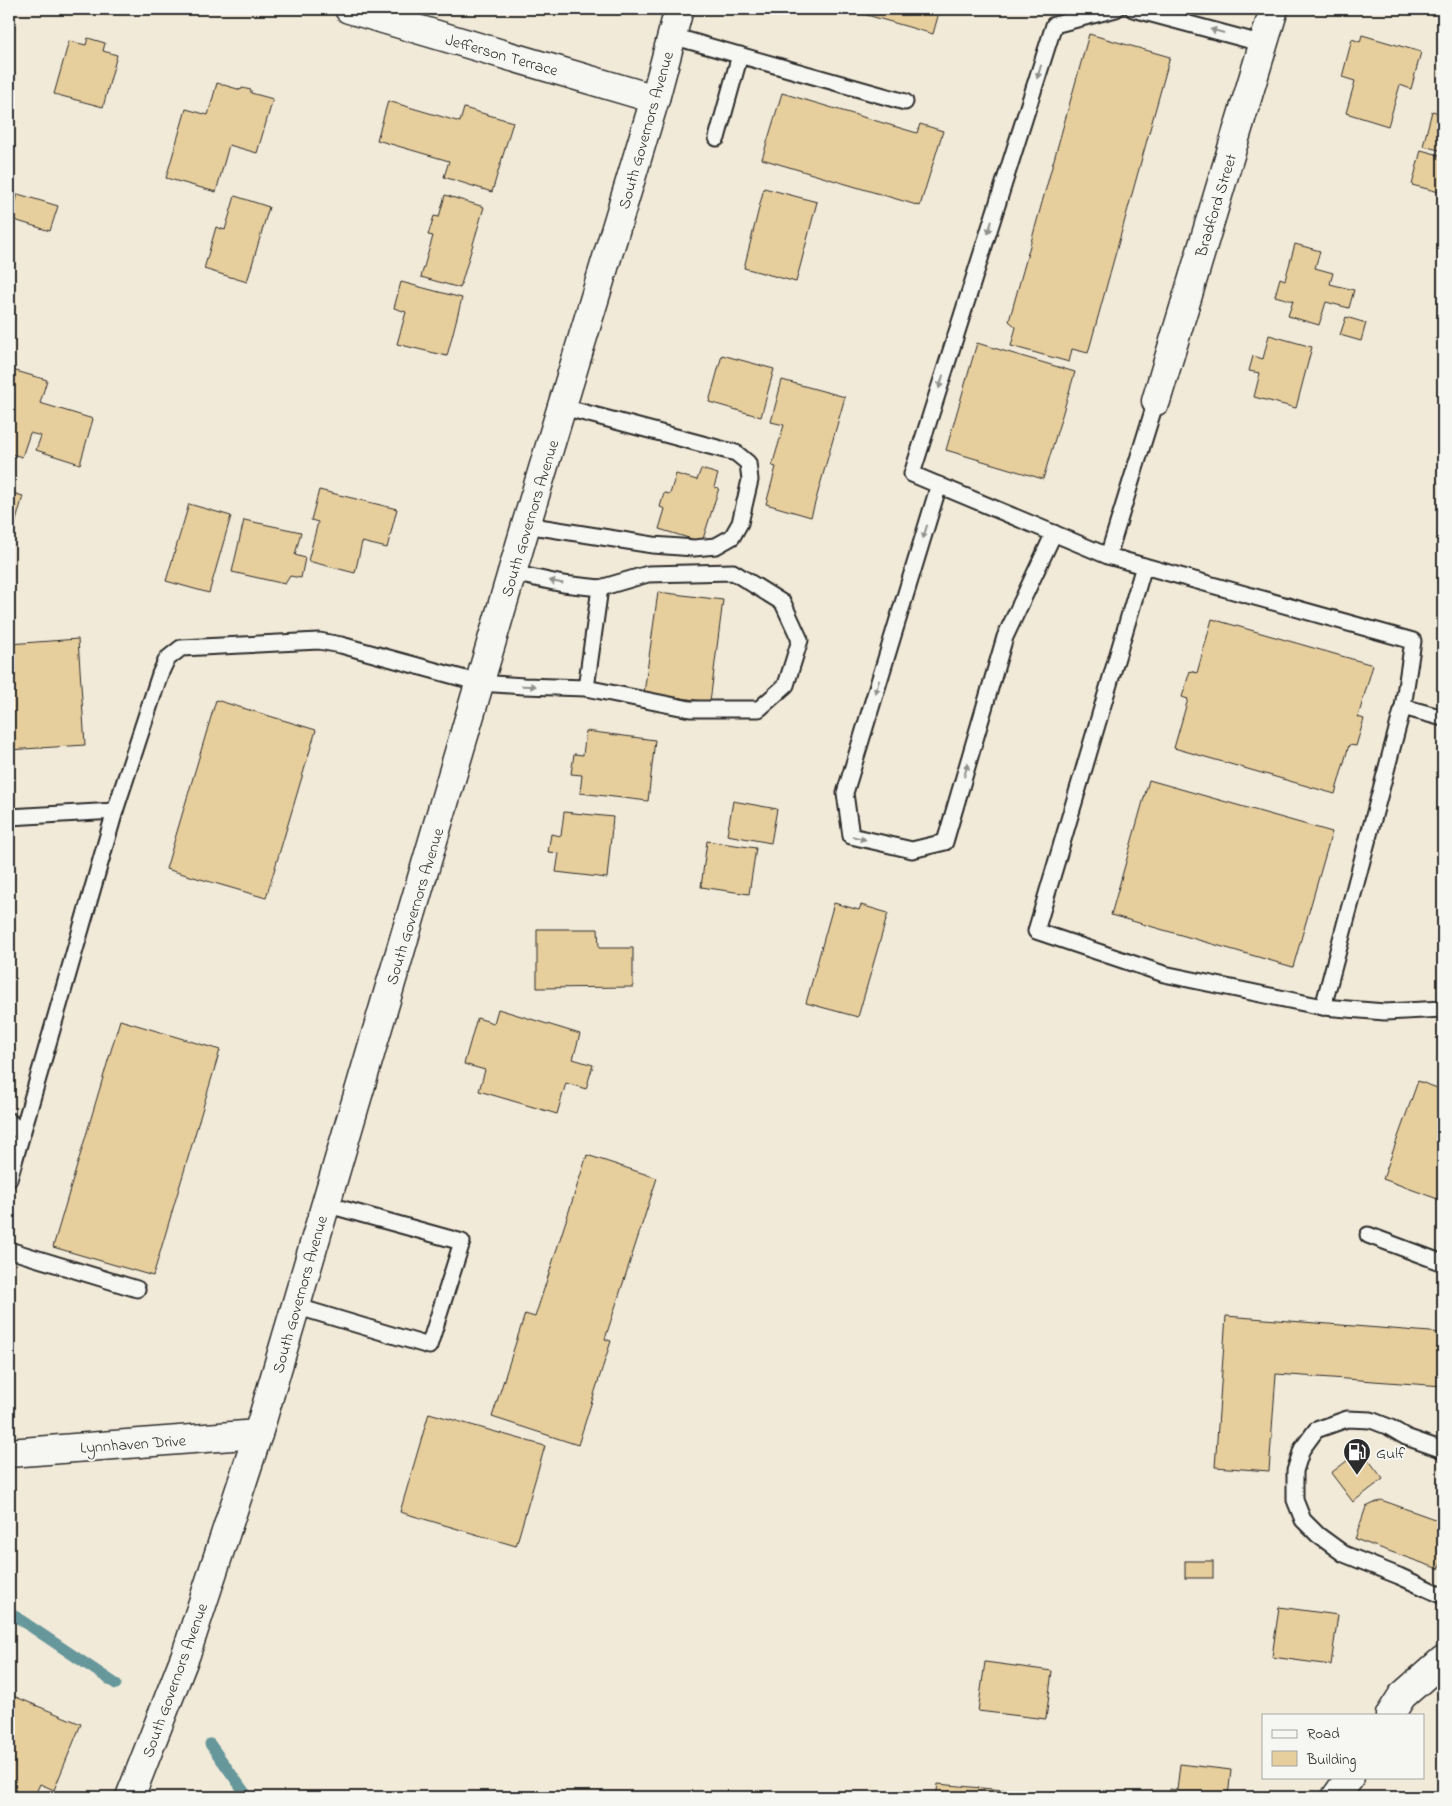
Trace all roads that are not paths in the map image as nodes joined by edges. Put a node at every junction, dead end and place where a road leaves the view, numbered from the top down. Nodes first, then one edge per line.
1 (350, 9) edge
2 (679, 9) edge
3 (1116, 9) edge
4 (1133, 9) edge
5 (1274, 9) edge
6 (672, 36) junction
7 (1264, 44) junction
8 (740, 55) junction
9 (655, 99) junction
10 (905, 102) dead end
11 (717, 138) dead end
12 (1156, 401) joint
13 (563, 407) junction
14 (939, 485) junction
15 (526, 525) junction
16 (1054, 533) junction
17 (1108, 556) junction
18 (1144, 566) junction
19 (512, 573) junction
20 (600, 588) junction
21 (480, 683) junction
22 (586, 688) junction
23 (1404, 707) junction
24 (1443, 718) edge
25 (115, 811) junction
26 (9, 817) edge
27 (1323, 1007) junction
28 (1443, 1009) edge
29 (9, 1121) edge
30 (22, 1134) junction
31 (9, 1179) edge
32 (325, 1204) junction
33 (1368, 1235) dead end
34 (9, 1250) edge
35 (1443, 1262) edge
36 (137, 1289) dead end
37 (295, 1306) junction
38 (258, 1434) junction
39 (1443, 1450) edge
40 (9, 1453) edge
41 (1443, 1596) edge
42 (1443, 1660) edge
43 (1391, 1714) edge
44 (1349, 1778) edge
45 (134, 1787) edge
46 (1336, 1797) edge

1 - 9 main road, Jefferson Terrace
2 - 6 main road, South Governors Avenue
3 -> 14 lane
7 -> 4 lane
5 - 7 main road, Bradford Street
6 - 8 lane
6 - 9 main road, South Governors Avenue
7 - 12 main road, Bradford Street
8 - 10 lane
8 - 11 lane
9 - 13 main road, South Governors Avenue
12 - 17 lane
13 - 15 main road, South Governors Avenue
13 - 15 lane
14 - 16 lane
14 -> 16 lane
15 - 19 main road, South Governors Avenue
16 - 17 lane
17 - 18 lane
18 - 23 lane
18 - 27 lane
20 -> 19 lane
19 - 21 main road, South Governors Avenue
20 - 22 lane
20 - 22 lane
21 -> 22 lane
21 - 25 lane
21 - 32 main road, South Governors Avenue
23 - 24 lane
23 - 27 lane
25 - 26 lane
25 - 30 lane
27 - 28 lane
29 - 30 lane
30 - 31 lane
32 - 37 main road, South Governors Avenue
32 - 37 lane
33 - 35 lane
34 - 36 lane
37 - 38 main road, South Governors Avenue
38 - 40 main road, Lynnhaven Drive
38 - 45 main road, South Governors Avenue
39 - 41 lane
42 - 43 main road
44 - 46 main road

